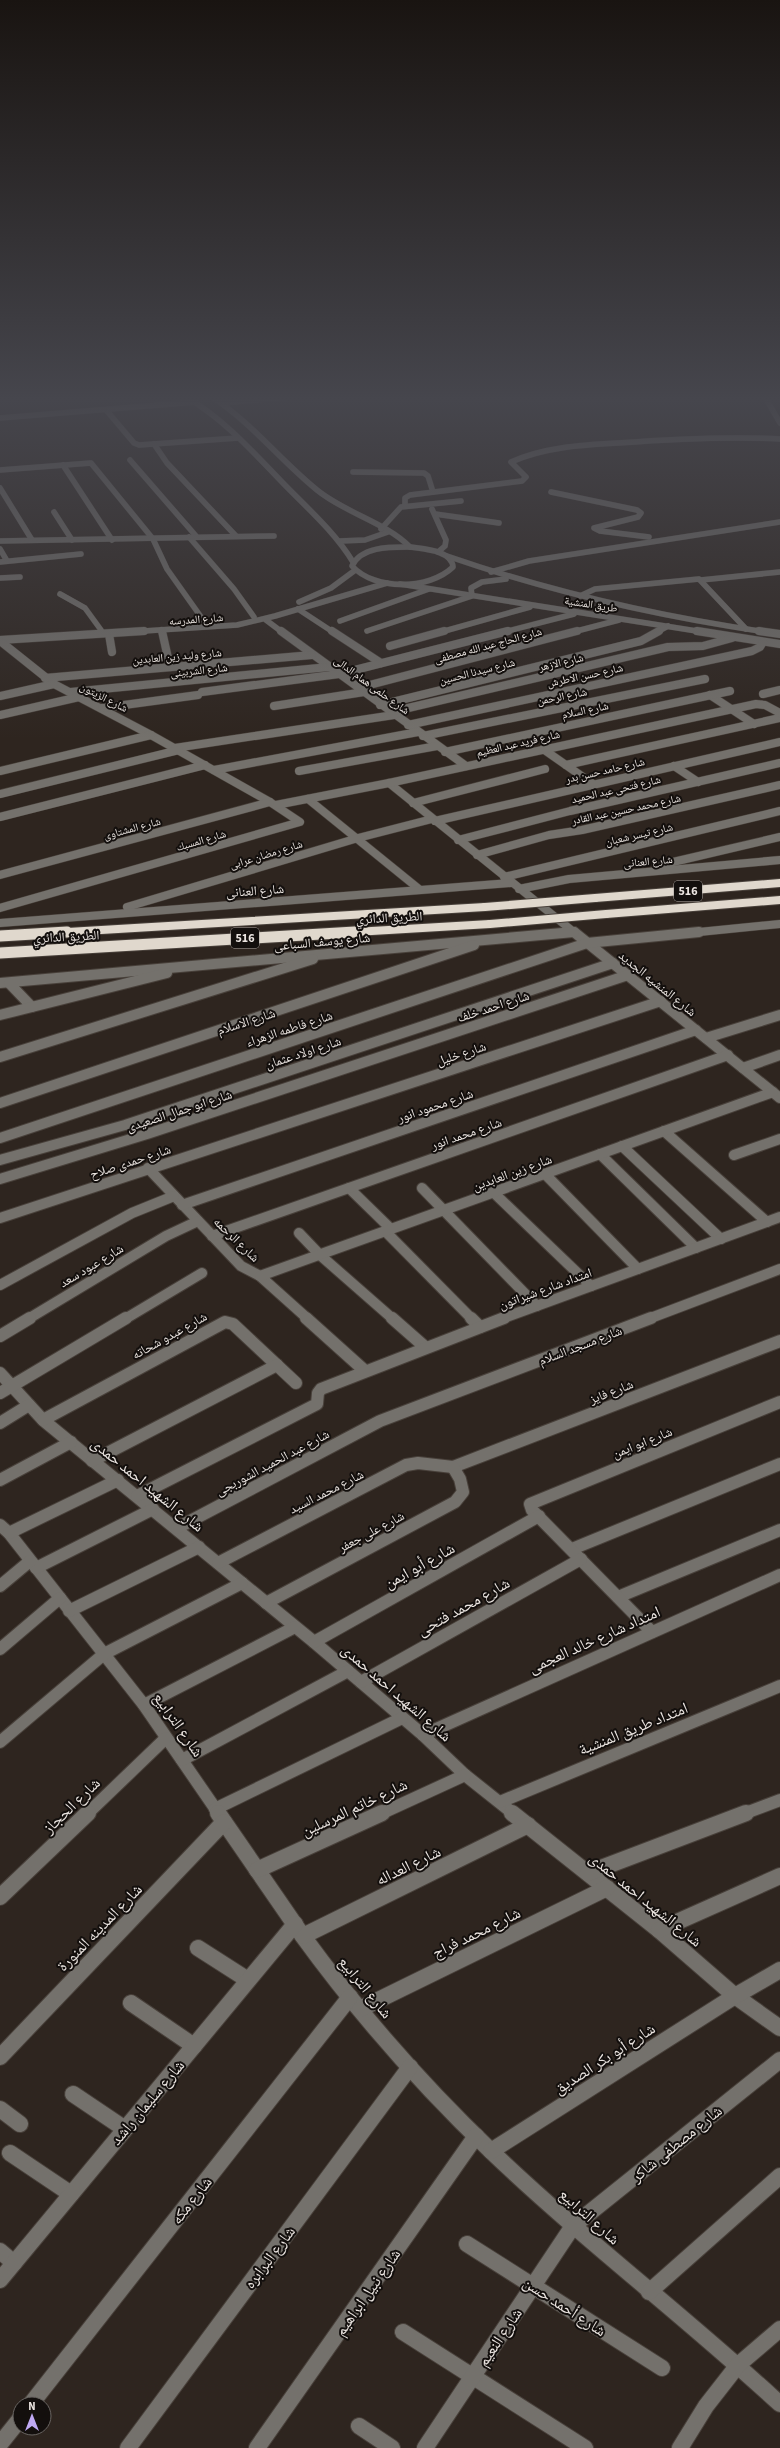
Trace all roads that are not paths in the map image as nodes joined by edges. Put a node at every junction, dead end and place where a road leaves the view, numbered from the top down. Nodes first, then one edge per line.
1 (16, 511) edge
2 (93, 511) edge
3 (130, 511) edge
4 (172, 511) edge
5 (213, 511) edge
6 (311, 511) edge
7 (348, 511) edge
8 (394, 511) edge
9 (434, 511) edge
10 (637, 511) edge
11 (54, 512) dead end
12 (435, 514) junction
13 (780, 522) edge
14 (499, 523) dead end
15 (381, 528) junction
16 (388, 532) junction
17 (236, 536) junction
18 (274, 536) dead end
19 (193, 537) junction
20 (661, 539) junction
21 (72, 540) junction
22 (112, 540) junction
23 (153, 540) junction
24 (0, 541) edge
25 (340, 541) junction
26 (40, 547) junction
27 (410, 547) junction
28 (61, 548) junction
29 (0, 549) edge
30 (438, 552) junction
31 (81, 554) dead end
32 (447, 556) junction
33 (7, 561) junction
34 (0, 562) edge
35 (353, 562) junction
36 (354, 571) junction
37 (491, 572) junction
38 (780, 572) edge
39 (0, 578) edge
40 (20, 578) dead end
41 (514, 579) junction
42 (702, 580) junction
43 (387, 583) junction
44 (400, 584) junction
45 (429, 589) junction
46 (60, 594) dead end
47 (472, 596) junction
48 (580, 596) junction
49 (534, 606) junction
50 (298, 609) junction
51 (578, 612) junction
52 (254, 617) junction
53 (622, 619) junction
54 (266, 620) junction
55 (340, 621) dead end
56 (206, 624) junction
57 (668, 626) junction
58 (746, 628) junction
59 (101, 630) junction
60 (162, 631) junction
61 (367, 631) dead end
62 (109, 634) junction
63 (780, 634) edge
64 (0, 636) edge
65 (736, 637) junction
66 (0, 641) edge
67 (763, 642) junction
68 (780, 644) edge
69 (390, 646) dead end
70 (112, 652) dead end
71 (312, 655) junction
72 (381, 663) junction
73 (170, 667) junction
74 (329, 667) junction
75 (339, 674) junction
76 (45, 678) junction
77 (705, 680) dead end
78 (54, 684) junction
79 (358, 688) junction
80 (780, 690) edge
81 (730, 691) dead end
82 (71, 692) junction
83 (364, 692) junction
84 (763, 694) dead end
85 (710, 695) junction
86 (0, 696) edge
87 (79, 697) junction
88 (380, 705) junction
89 (274, 706) dead end
90 (102, 708) junction
91 (776, 708) edge
92 (731, 709) junction
93 (392, 713) junction
94 (780, 713) edge
95 (0, 715) edge
96 (780, 718) edge
97 (408, 724) junction
98 (754, 724) junction
99 (421, 734) junction
100 (152, 735) junction
101 (780, 742) edge
102 (437, 746) junction
103 (543, 748) junction
104 (177, 749) junction
105 (445, 752) junction
106 (780, 763) edge
107 (205, 765) junction
108 (566, 765) junction
109 (466, 766) junction
110 (674, 766) junction
111 (544, 769) dead end
112 (214, 770) junction
113 (0, 771) edge
114 (300, 771) dead end
115 (698, 782) junction
116 (389, 783) junction
117 (592, 784) junction
118 (780, 785) edge
119 (0, 794) edge
120 (308, 799) junction
121 (273, 803) junction
122 (413, 803) junction
123 (780, 812) edge
124 (0, 817) edge
125 (434, 820) junction
126 (780, 837) edge
127 (358, 838) junction
128 (458, 840) junction
129 (477, 855) junction
130 (780, 860) edge
131 (0, 875) edge
132 (621, 875) junction
133 (504, 877) junction
134 (511, 882) junction
135 (780, 883) edge
136 (419, 889) junction
137 (519, 889) junction
138 (780, 900) edge
139 (0, 908) edge
140 (108, 913) junction
141 (0, 923) edge
142 (780, 924) edge
143 (574, 932) junction
144 (0, 936) edge
145 (491, 939) junction
146 (587, 943) junction
147 (0, 953) edge
148 (332, 953) junction
149 (613, 963) junction
150 (198, 966) junction
151 (628, 975) junction
152 (4, 983) edge
153 (661, 1001) junction
154 (32, 1007) junction
155 (0, 1015) edge
156 (780, 1015) edge
157 (696, 1030) junction
158 (706, 1038) junction
159 (728, 1055) junction
160 (780, 1055) edge
161 (0, 1057) edge
162 (365, 1061) joint
163 (743, 1068) junction
164 (777, 1095) edge
165 (0, 1103) edge
166 (270, 1129) joint
167 (664, 1131) junction
168 (0, 1138) edge
169 (780, 1139) edge
170 (622, 1146) junction
171 (600, 1154) junction
172 (734, 1155) dead end
173 (0, 1160) edge
174 (148, 1168) junction
175 (545, 1174) junction
176 (0, 1179) edge
177 (349, 1188) junction
178 (422, 1188) dead end
179 (494, 1192) junction
180 (174, 1196) junction
181 (182, 1204) junction
182 (444, 1210) junction
183 (780, 1217) edge
184 (0, 1218) edge
185 (198, 1221) junction
186 (767, 1222) junction
187 (388, 1230) junction
188 (299, 1233) dead end
189 (212, 1236) junction
190 (721, 1239) junction
191 (696, 1248) junction
192 (320, 1254) junction
193 (638, 1269) junction
194 (780, 1269) edge
195 (202, 1273) dead end
196 (260, 1276) junction
197 (0, 1285) edge
198 (591, 1286) junction
199 (537, 1306) junction
200 (480, 1327) junction
201 (0, 1336) edge
202 (780, 1341) edge
203 (425, 1347) junction
204 (277, 1365) junction
205 (365, 1371) junction
206 (0, 1373) edge
207 (296, 1383) dead end
208 (11, 1386) junction
209 (0, 1393) edge
210 (780, 1402) edge
211 (29, 1405) junction
212 (43, 1420) junction
213 (380, 1421) joint
214 (0, 1423) edge
215 (71, 1442) junction
216 (92, 1461) junction
217 (780, 1464) edge
218 (452, 1467) junction
219 (0, 1480) edge
220 (118, 1480) junction
221 (137, 1496) junction
222 (153, 1509) junction
223 (539, 1516) junction
224 (177, 1528) junction
225 (5, 1529) edge
226 (778, 1534) edge
227 (200, 1548) junction
228 (572, 1550) junction
229 (581, 1559) junction
230 (218, 1563) junction
231 (33, 1564) junction
232 (780, 1574) edge
233 (242, 1583) junction
234 (0, 1586) edge
235 (618, 1597) junction
236 (60, 1598) junction
237 (266, 1603) junction
238 (69, 1611) junction
239 (295, 1627) junction
240 (652, 1632) junction
241 (314, 1642) junction
242 (0, 1649) edge
243 (104, 1654) junction
244 (348, 1671) junction
245 (361, 1682) junction
246 (780, 1686) edge
247 (144, 1705) junction
248 (402, 1718) junction
249 (423, 1735) junction
250 (166, 1738) junction
251 (0, 1742) edge
252 (182, 1760) junction
253 (465, 1775) junction
254 (780, 1800) edge
255 (500, 1802) junction
256 (215, 1809) junction
257 (224, 1822) junction
258 (528, 1825) junction
259 (258, 1870) junction
260 (588, 1873) junction
261 (780, 1876) edge
262 (607, 1888) junction
263 (0, 1897) edge
264 (299, 1930) junction
265 (659, 1930) junction
266 (198, 1948) dead end
267 (780, 1970) edge
268 (248, 1980) junction
269 (350, 1996) junction
270 (735, 1996) junction
271 (131, 2004) dead end
272 (360, 2009) junction
273 (780, 2028) edge
274 (194, 2046) junction
275 (0, 2057) edge
276 (780, 2060) edge
277 (410, 2066) junction
278 (73, 2094) dead end
279 (0, 2109) edge
280 (20, 2124) dead end
281 (125, 2128) junction
282 (476, 2136) junction
283 (491, 2151) junction
284 (10, 2153) dead end
285 (780, 2176) edge
286 (71, 2194) junction
287 (573, 2226) junction
288 (467, 2244) dead end
289 (0, 2251) edge
290 (14, 2263) junction
291 (0, 2280) edge
292 (534, 2285) junction
293 (649, 2292) junction
294 (780, 2329) edge
295 (403, 2332) dead end
296 (738, 2365) junction
297 (662, 2368) dead end
298 (473, 2376) junction
299 (37, 2396) edge
300 (780, 2404) edge
301 (359, 2426) dead end
302 (12, 2429) edge
303 (0, 2444) edge
304 (128, 2448) edge
305 (257, 2448) edge
306 (392, 2448) edge
307 (425, 2448) edge
308 (585, 2448) edge
309 (680, 2448) edge

1 - 26 street
2 - 22 street
3 - 23 street
4 - 19 street
5 - 17 street
6 - 25 street
7 - 15 street
8 - 15 street
9 - 12 street
10 - 20 street
11 - 21 street
12 - 14 street
12 - 30 street
13 - 20 street
15 - 16 street
16 - 25 street
16 - 27 street
17 - 18 street
17 - 19 street
19 - 23 street
19 - 52 street
20 - 37 street
21 - 22 street
21 - 28 street
22 - 23 street
23 - 56 street
24 - 26 street
25 - 35 street
26 - 28 street
26 - 28 street
26 - 33 street
27 - 30 street, طريق المنشية
27 - 35 street
28 - 31 street
29 - 33 street
30 - 32 street, طريق المنشية
32 - 37 street, طريق المنشية
32 - 44 street
33 - 34 street
35 - 36 street
36 - 43 street
36 - 52 street, شارع المدرسه
37 - 41 street, طريق المنشية
38 - 42 street
39 - 40 street
41 - 47 street
41 - 48 street, طريق المنشية
42 - 48 street
42 - 58 street
43 - 44 street
43 - 50 street, شارع المدرسه
44 - 45 street, طريق المنشية
45 - 47 street, طريق المنشية
45 - 55 street
46 - 59 street
47 - 49 street, طريق المنشية
47 - 61 street
48 - 58 street, طريق المنشية
49 - 51 street, طريق المنشية
49 - 69 street
50 - 54 street, شارع المدرسه
50 - 72 street
51 - 53 street, طريق المنشية
51 - 72 street
52 - 56 street, شارع المدرسه
53 - 57 street, طريق المنشية
53 - 79 street, شارع الحاج عبد الله مصطفى
54 - 60 street, شارع المدرسه
54 - 71 street, شارع حلمى همام الدالى
56 - 59 street, شارع المدرسه
57 - 65 street, طريق المنشية
57 - 88 street, شارع سيدنا الحسين
58 - 63 street, طريق المنشية
59 - 64 street, شارع المدرسه
60 - 62 street, شارع المدرسه
60 - 73 street
62 - 66 street, شارع المدرسه
62 - 70 street
65 - 67 street, طريق المنشية
65 - 93 street, شارع الازهر
66 - 76 street, شارع الزيتون
67 - 68 street, طريق المنشية
67 - 97 street, شارع حسن الاطرش
71 - 73 street, شارع وليد زين العابدين
71 - 74 street, شارع حلمى همام الدالى
72 - 75 street
73 - 76 street, شارع وليد زين العابدين
74 - 75 street, شارع حلمى همام الدالى
74 - 82 street, شارع الشربينى
75 - 79 street, شارع حلمى همام الدالى
75 - 90 street
76 - 78 street, شارع الزيتون
77 - 99 street, شارع الرحمن
78 - 82 street, شارع الزيتون
78 - 86 street
79 - 83 street, شارع حلمى همام الدالى
80 - 84 street
81 - 85 street, شارع السلام
82 - 87 street, شارع الزيتون
83 - 88 street, شارع حلمى همام الدالى
83 - 89 street
85 - 92 street
85 - 105 street, شارع السلام
87 - 90 street, شارع الزيتون
87 - 95 street
88 - 93 street, شارع حلمى همام الدالى
90 - 100 street, شارع الزيتون
91 - 92 street, شارع فريد عبد العظيم
91 - 94 street
92 - 98 street
92 - 103 street, شارع فريد عبد العظيم
93 - 97 street, شارع حلمى همام الدالى
93 - 104 street, شارع الازهر
96 - 98 street
97 - 99 street, شارع حلمى همام الدالى
98 - 108 street
99 - 102 street, شارع حلمى همام الدالى
99 - 112 street, شارع الرحمن
100 - 104 street, شارع الزيتون
100 - 113 street
101 - 110 street, شارع حامد حسن بدر
102 - 105 street, شارع حلمى همام الدالى
102 - 114 street
103 - 108 street
103 - 109 street, شارع فريد عبد العظيم
104 - 107 street, شارع الزيتون
104 - 119 street, شارع الازهر
105 - 109 street, شارع حلمى همام الدالى
106 - 115 street, شارع فتحى عبد الحميد
107 - 112 street, شارع المسبك
107 - 124 street
108 - 117 street
109 - 116 street, شارع فريد عبد العظيم
110 - 115 street
110 - 117 street, شارع حامد حسن بدر
111 - 122 street
112 - 121 street, شارع المسبك
115 - 128 street, شارع فتحى عبد الحميد
116 - 120 street, شارع فريد عبد العظيم
116 - 122 street, شارع المنشيه الجديد
117 - 125 street, شارع حامد حسن بدر
118 - 129 street, شارع محمد حسين عبد القادر
120 - 121 street, شارع فريد عبد العظيم
120 - 127 street
121 - 131 street, شارع المشتاوى
121 - 139 street, شارع المسبك
122 - 125 street, شارع المنشيه الجديد
123 - 133 street, شارع تيسر شعبان
125 - 127 street, شارع رمضان عرابى
125 - 128 street, شارع المنشيه الجديد
126 - 132 street
127 - 136 street
127 - 140 street, شارع رمضان عرابى
128 - 129 street, شارع المنشيه الجديد
129 - 133 street, شارع المنشيه الجديد
130 - 132 street, شارع العنانى
132 - 137 street, شارع العنانى
133 - 134 street, شارع المنشيه الجديد
134 - 136 street, شارع العنانى
134 - 137 street, شارع المنشيه الجديد
135 - 144 highway, الطريق الدائري / 516, bridge
136 - 140 street, شارع العنانى
137 - 143 street, شارع المنشيه الجديد
138 - 147 highway, الطريق الدائري / 516, bridge
140 - 141 street, شارع العنانى
142 - 146 street, شارع فاطمه الزهراء
143 - 145 street, شارع يوسف السباعى
143 - 146 street, شارع المنشيه الجديد
145 - 148 street, شارع يوسف السباعى
145 - 165 street, شارع الاسلام
146 - 149 street, شارع المنشيه الجديد
146 - 168 street, شارع فاطمه الزهراء
148 - 150 street, شارع يوسف السباعى
148 - 161 street
149 - 151 street, شارع المنشيه الجديد
149 - 173 street, شارع اولاد عثمان
150 - 152 street, شارع يوسف السباعى
150 - 154 street
151 - 153 street, شارع المنشيه الجديد
151 - 162 street, شارع احمد خلف
152 - 154 street
153 - 157 street, شارع المنشيه الجديد
153 - 166 street, شارع خليل
154 - 155 street
156 - 158 street
157 - 158 street, شارع المنشيه الجديد
157 - 181 street, شارع محمود انور
158 - 159 street, شارع المنشيه الجديد
159 - 163 street, شارع المنشيه الجديد
159 - 177 street, شارع محمد انور
160 - 163 street
162 - 176 street, شارع ابو جمال الصعيدى
163 - 164 street, شارع المنشيه الجديد
164 - 167 street, شارع زين العابدين
166 - 174 street, شارع حمدى صلاح
167 - 170 street, شارع زين العابدين
167 - 186 street
169 - 172 street
170 - 171 street, شارع زين العابدين
170 - 190 street
171 - 175 street, شارع زين العابدين
171 - 191 street
174 - 180 street, شارع الرحمه
174 - 184 street, شارع حمدى صلاح
175 - 179 street, شارع زين العابدين
175 - 193 street
177 - 187 street
177 - 189 street, شارع محمد انور
178 - 182 street
179 - 182 street, شارع زين العابدين
179 - 198 street
180 - 181 street, شارع الرحمه
180 - 197 street
181 - 185 street, شارع الرحمه
182 - 187 street, شارع زين العابدين
182 - 199 street
183 - 186 street, امتداد شارع شيراتون
185 - 189 street, شارع الرحمه
185 - 201 street, شارع عبود سعد
186 - 190 street, امتداد شارع شيراتون
187 - 192 street, شارع زين العابدين
187 - 200 street
188 - 192 street
189 - 196 street, شارع الرحمه
190 - 191 street, امتداد شارع شيراتون
191 - 193 street, امتداد شارع شيراتون
192 - 196 street, شارع زين العابدين
192 - 203 street
193 - 198 street, امتداد شارع شيراتون
194 - 213 street, شارع مسجد السلام
195 - 208 street
196 - 205 street, شارع الرحمه
198 - 199 street, امتداد شارع شيراتون
199 - 200 street, امتداد شارع شيراتون
200 - 203 street, امتداد شارع شيراتون
202 - 218 street, شارع فايز
203 - 205 street, امتداد شارع شيراتون
204 - 207 street, شارع عبدو شحاته
204 - 212 street, شارع عبدو شحاته
204 - 216 street
205 - 221 street, امتداد شارع شيراتون
206 - 208 street, شارع الشهيد احمد حمدى
208 - 209 street
208 - 211 street, شارع الشهيد احمد حمدى
210 - 223 street, شارع ابو ايمن
211 - 212 street, شارع الشهيد احمد حمدى
211 - 214 street
212 - 215 street, شارع الشهيد احمد حمدى
213 - 224 street, شارع عبد الحميد الشوربجى
215 - 216 street, شارع الشهيد احمد حمدى
215 - 219 street
216 - 220 street, شارع الشهيد احمد حمدى
217 - 228 street
218 - 230 street, شارع محمد السيد
218 - 237 street, شارع على جعفر
220 - 221 street, شارع الشهيد احمد حمدى
220 - 225 street
221 - 222 street, شارع الشهيد احمد حمدى
222 - 224 street, شارع الشهيد احمد حمدى
222 - 231 street
223 - 228 street
223 - 241 street, شارع أبو ايمن
224 - 227 street, شارع الشهيد احمد حمدى
225 - 231 street, شارع الترابيع
226 - 235 street
227 - 230 street, شارع الشهيد احمد حمدى
227 - 238 street
228 - 229 street
229 - 235 street
229 - 245 street, شارع محمد فتحى
230 - 233 street, شارع الشهيد احمد حمدى
231 - 234 street
231 - 236 street, شارع الترابيع
232 - 240 street, امتداد شارع خالد العجمى
233 - 237 street, شارع الشهيد احمد حمدى
233 - 243 street
235 - 240 street
236 - 238 street, شارع الترابيع
236 - 242 street
237 - 239 street, شارع الشهيد احمد حمدى
238 - 243 street, شارع الترابيع
239 - 241 street, شارع الشهيد احمد حمدى
239 - 247 street
240 - 249 street, امتداد شارع خالد العجمى
241 - 244 street, شارع الشهيد احمد حمدى
243 - 247 street, شارع الترابيع
243 - 251 street
244 - 245 street, شارع الشهيد احمد حمدى
244 - 252 street
245 - 248 street, شارع الشهيد احمد حمدى
246 - 255 street, امتداد طريق المنشية
247 - 250 street, شارع الترابيع
248 - 249 street, شارع الشهيد احمد حمدى
248 - 256 street
249 - 253 street, شارع الشهيد احمد حمدى
250 - 252 street, شارع الترابيع
250 - 263 street, شارع الحجاز
252 - 256 street, شارع الترابيع
253 - 255 street, شارع الشهيد احمد حمدى
253 - 259 street, شارع خاتم المرسلين
254 - 260 street
255 - 258 street, شارع الشهيد احمد حمدى
256 - 257 street, شارع الترابيع
257 - 259 street, شارع الترابيع
257 - 275 street, شارع المدينه المنورة
258 - 260 street, شارع الشهيد احمد حمدى
258 - 264 street, شارع العداله
259 - 264 street, شارع الترابيع
260 - 262 street, شارع الشهيد احمد حمدى
261 - 265 street
262 - 265 street, شارع الشهيد احمد حمدى
262 - 272 street, شارع محمد فراج
264 - 268 street, شارع سليمان راشد
264 - 269 street, شارع الترابيع
265 - 270 street, شارع الشهيد احمد حمدى
266 - 268 street
267 - 270 street, شارع أبو بكر الصديق
268 - 274 street, شارع سليمان راشد
269 - 272 street, شارع الترابيع
269 - 299 street, شارع مكه
270 - 273 street, شارع الشهيد احمد حمدى
270 - 283 street, شارع أبو بكر الصديق
271 - 274 street
272 - 277 street, شارع الترابيع
274 - 281 street, شارع سليمان راشد
276 - 287 street, شارع مصطفى شاكر
277 - 282 street, شارع الترابيع
277 - 304 street, شارع البرابره
278 - 281 street
279 - 280 street
281 - 286 street, شارع سليمان راشد
282 - 283 street, شارع الترابيع
282 - 305 street, شارع نبيل ابراهيم
283 - 287 street, شارع الترابيع
284 - 286 street
285 - 293 street
286 - 290 street, شارع سليمان راشد
287 - 292 street, شارع النعيم
287 - 293 street, شارع الترابيع
288 - 292 street, شارع أحمد حسن
289 - 290 street
290 - 291 street, شارع سليمان راشد
292 - 297 street, شارع أحمد حسن
292 - 298 street, شارع النعيم
293 - 296 street, شارع الترابيع
294 - 296 street
295 - 298 street
296 - 300 street, شارع الترابيع
296 - 309 street
298 - 307 street, شارع النعيم
298 - 308 street
301 - 306 street
302 - 303 street

